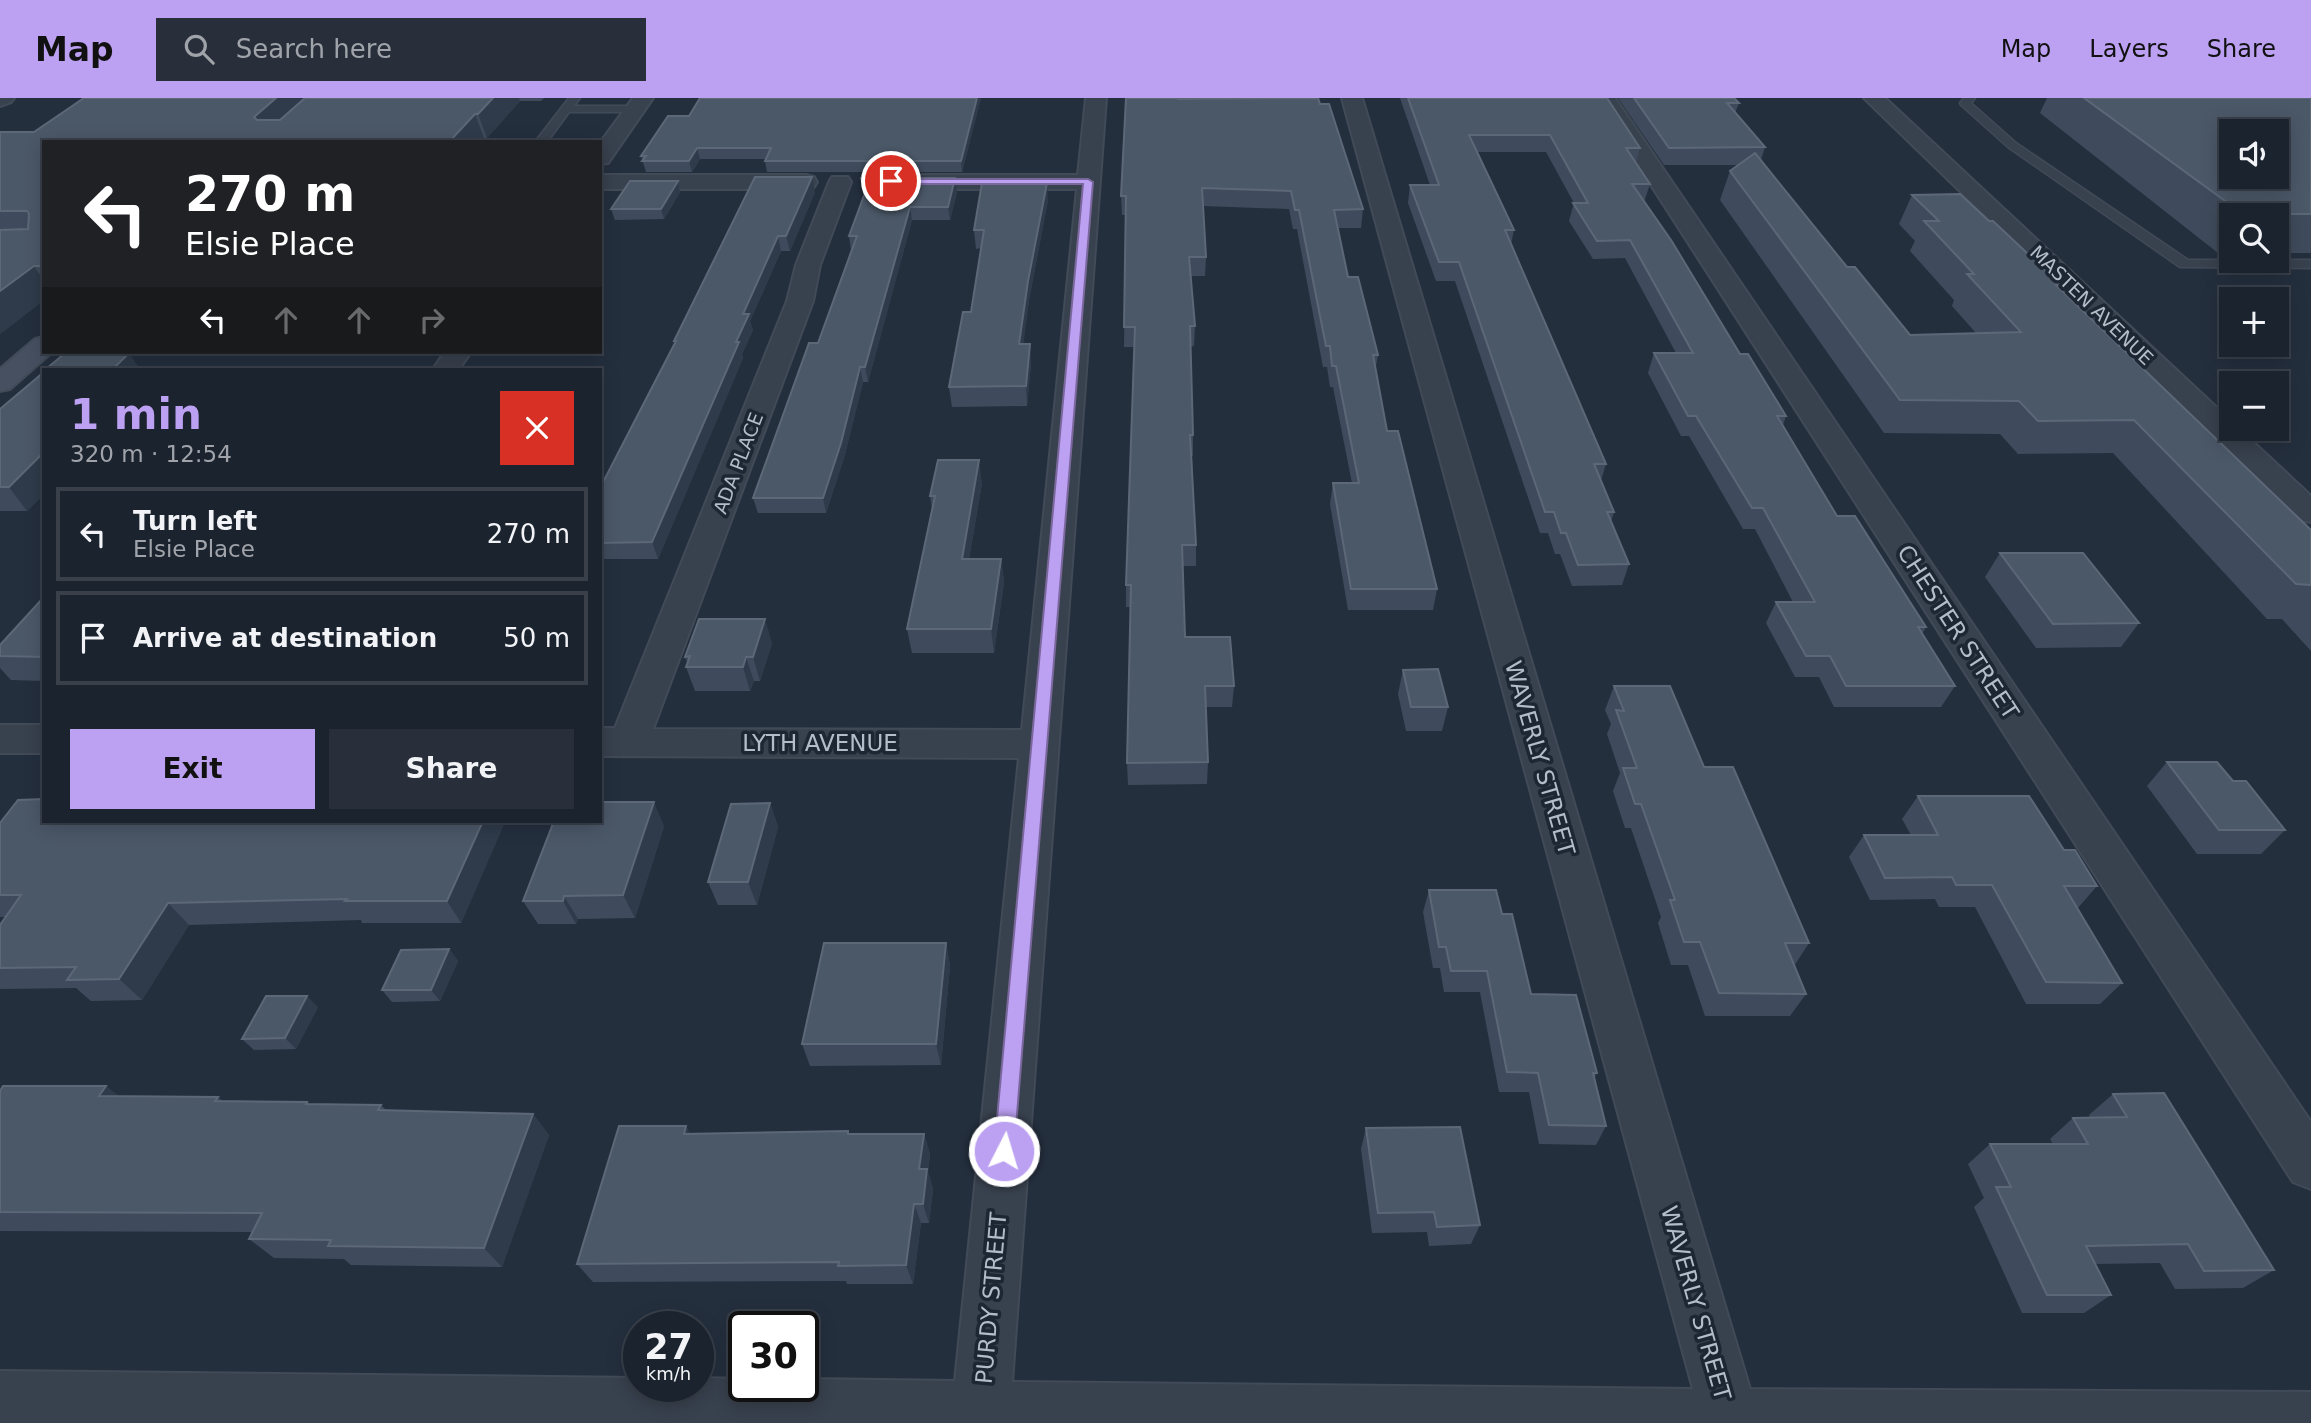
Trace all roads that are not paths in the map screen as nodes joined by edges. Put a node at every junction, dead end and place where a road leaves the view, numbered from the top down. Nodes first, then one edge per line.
1 (575, 98) edge
2 (1096, 98) edge
3 (1352, 98) edge
4 (1605, 98) edge
5 (1874, 98) edge
6 (1970, 98) edge
7 (639, 103) edge
8 (566, 109) junction
9 (543, 140) edge
10 (602, 156) edge
11 (863, 181) junction
12 (602, 182) edge
13 (1088, 182) junction
14 (2311, 264) edge
15 (42, 347) edge
16 (0, 383) edge
17 (2307, 505) edge
18 (0, 739) edge
19 (42, 739) edge
20 (615, 742) edge
21 (1040, 744) junction
22 (2311, 1165) edge
23 (0, 1399) edge
24 (981, 1409) junction
25 (561, 1414) edge
26 (664, 1414) edge
27 (1256, 1417) edge
28 (1730, 1418) junction
29 (2311, 1421) edge

1 - 8 lane
2 - 13 street, PURDY STREET
3 - 28 street, WAVERLY STREET
4 - 22 street, CHESTER STREET
5 - 17 street, MASTEN AVENUE
6 - 14 lane
7 - 8 lane
7 - 10 street
8 - 9 lane
11 - 12 street
11 - 13 street
11 - 20 street, ADA PLACE
13 - 21 street, PURDY STREET
15 - 16 street
18 - 19 street
20 - 21 street, LYTH AVENUE
21 - 24 street, PURDY STREET
23 - 25 street
24 - 26 street
24 - 27 street
25 - 26 street
27 - 28 street
28 - 29 street

